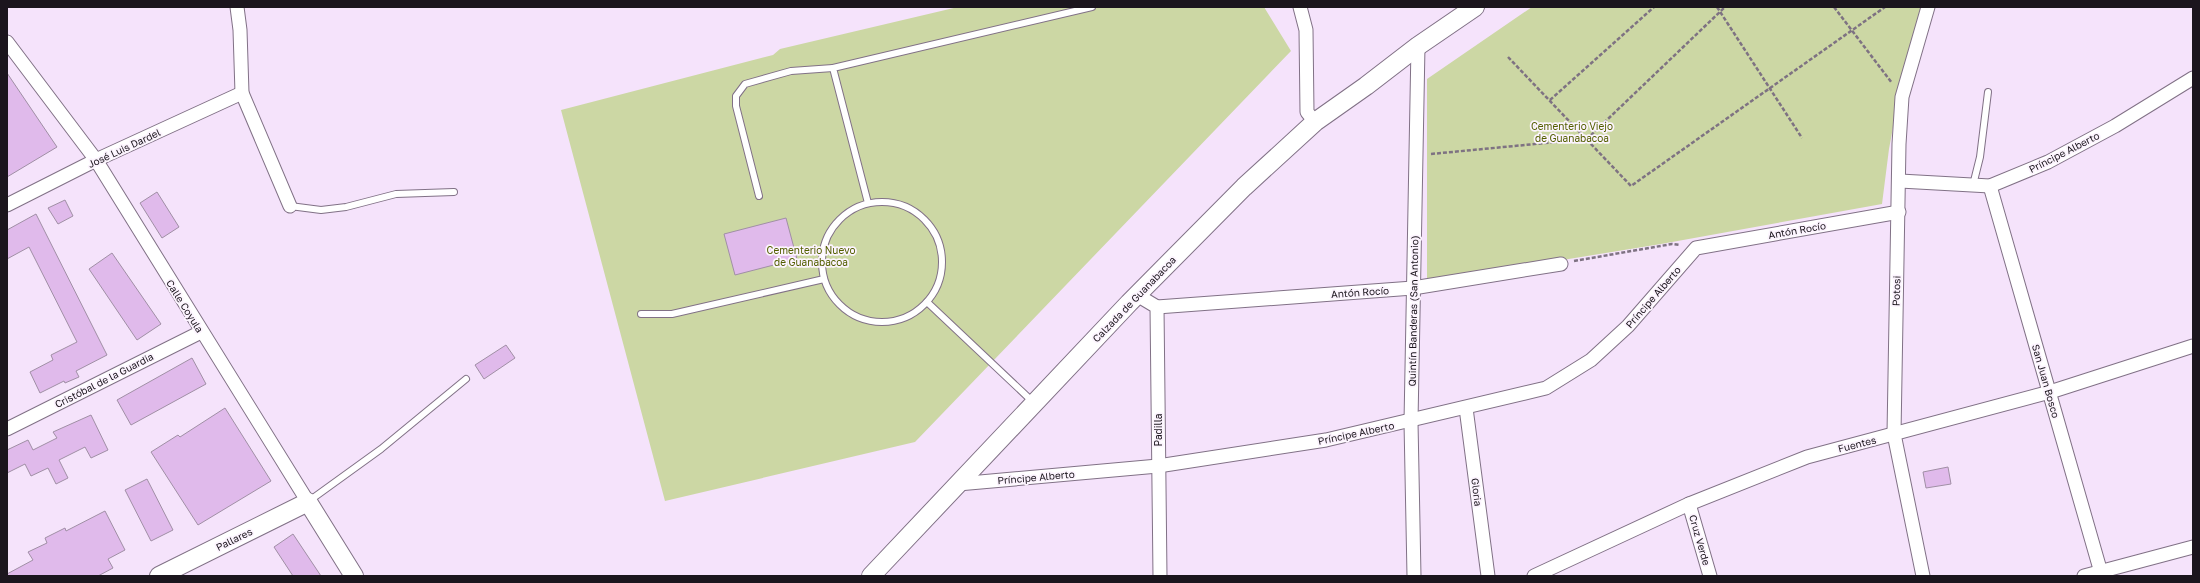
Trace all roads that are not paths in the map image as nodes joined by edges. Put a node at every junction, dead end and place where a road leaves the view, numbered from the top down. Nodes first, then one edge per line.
1 (237, 7) edge
2 (1092, 7) edge
3 (1300, 7) edge
4 (1475, 7) edge
5 (1928, 7) edge
6 (7, 42) edge
7 (1418, 46) junction
8 (833, 68) junction
9 (2193, 78) edge
10 (1988, 92) dead end
11 (242, 93) junction
12 (1315, 122) junction
13 (96, 160) junction
14 (1900, 182) junction
15 (1973, 185) junction
16 (1990, 186) junction
17 (454, 192) dead end
18 (759, 196) dead end
19 (868, 203) junction
20 (7, 205) edge
21 (290, 206) joint
22 (1899, 212) junction
23 (1696, 248) joint
24 (1561, 264) road end
25 (824, 279) junction
26 (1413, 288) junction
27 (1137, 295) junction
28 (926, 302) junction
29 (1157, 307) junction
30 (641, 314) dead end
31 (201, 332) junction
32 (2193, 346) edge
33 (466, 379) dead end
34 (2050, 392) junction
35 (1034, 402) junction
36 (1466, 408) junction
37 (1411, 422) junction
38 (7, 428) edge
39 (1894, 434) junction
40 (1158, 466) junction
41 (958, 484) junction
42 (308, 502) junction
43 (1689, 504) junction
44 (2193, 547) edge
45 (2102, 574) edge
46 (159, 576) edge
47 (354, 576) edge
48 (871, 576) edge
49 (1160, 576) edge
50 (1414, 576) edge
51 (1488, 576) edge
52 (1534, 576) edge
53 (1710, 576) edge
54 (1923, 576) edge
55 (2084, 576) edge

1 - 11 street
2 - 8 lane
3 - 12 street
4 - 7 main road, Calzada de Guanabacoa
5 - 14 street, Potosi
6 - 13 street, Calle Coyula
7 - 12 main road, Calzada de Guanabacoa
7 - 26 street, Quintín Banderas (San Antonio)
8 - 18 lane
8 - 19 lane
9 - 16 street, Príncipe Alberto
10 - 15 lane
11 - 13 street, José Luis Dardel
11 - 21 street
12 - 27 main road, Calzada de Guanabacoa
13 - 20 street, José Luis Dardel
13 - 31 street, Calle Coyula
14 - 15 street, Príncipe Alberto
14 - 22 street, Potosi
15 - 16 street, Príncipe Alberto
16 - 34 street, San Juan Bosco
17 - 21 lane
19 - 25 lane
19 - 28 lane
22 - 23 street, Antón Rocío
22 - 39 street, Potosi
23 - 36 street, Príncipe Alberto
24 - 26 street, Antón Rocío
25 - 28 lane
25 - 30 lane
26 - 29 street, Antón Rocío
26 - 37 street, Quintín Banderas (San Antonio)
27 - 29 street
27 - 35 main road, Calzada de Guanabacoa
28 - 35 lane
29 - 40 street, Padilla
31 - 38 street, Cristóbal de la Guardia
31 - 42 street, Calle Coyula
32 - 34 street, Fuentes
33 - 42 lane
34 - 39 street, Fuentes
34 - 45 street, San Juan Bosco
35 - 41 main road, Calzada de Guanabacoa
36 - 37 street, Príncipe Alberto
36 - 51 street, Gloria
37 - 40 street, Príncipe Alberto
37 - 50 street, Quintín Banderas (San Antonio)
39 - 43 street, Fuentes
39 - 54 street, Potosi
40 - 41 street, Príncipe Alberto
40 - 49 street, Padilla
41 - 48 main road, Calzada de Guanabacoa
42 - 46 main road, Pallares
42 - 47 main road, Calle Coyula
43 - 52 street, Fuentes
43 - 53 street, Cruz Verde
44 - 45 street
45 - 55 street

